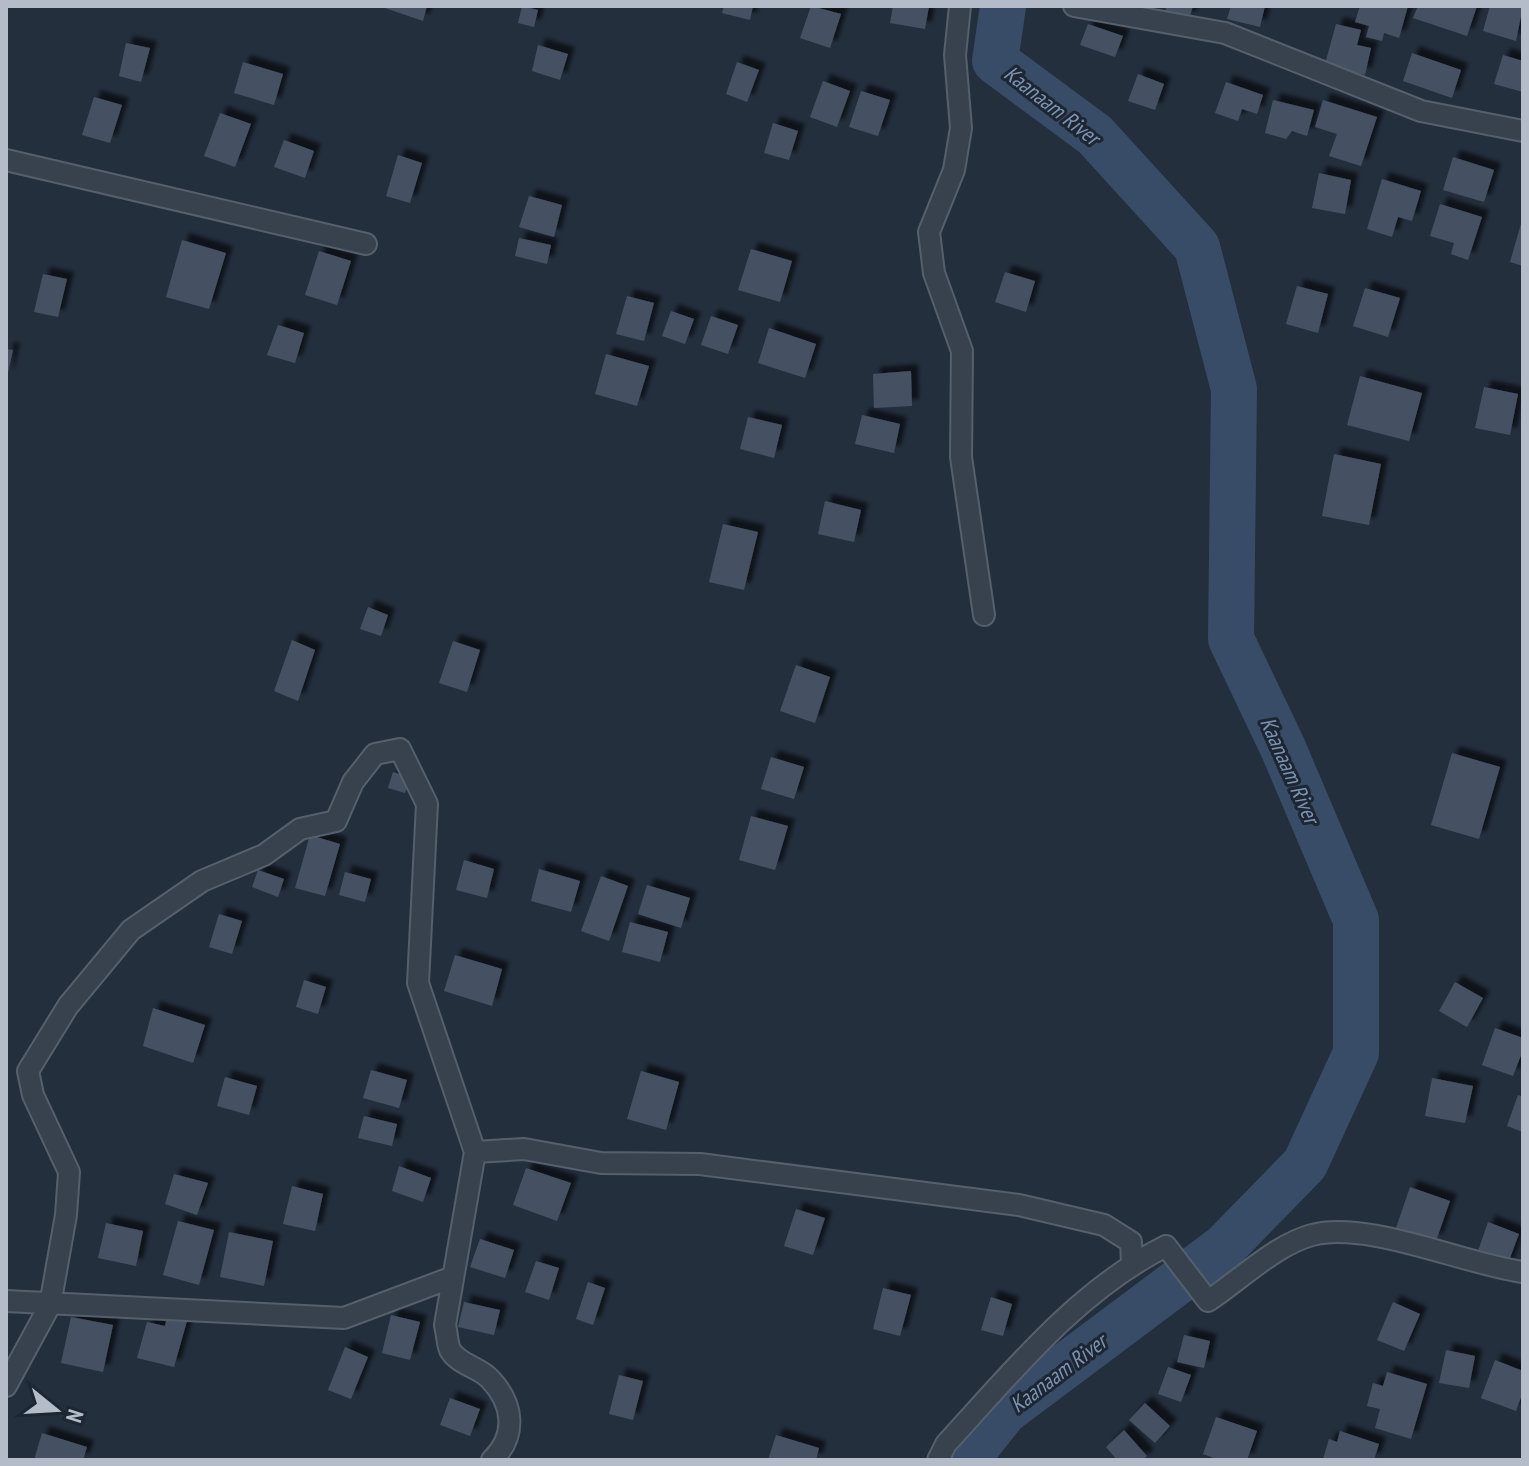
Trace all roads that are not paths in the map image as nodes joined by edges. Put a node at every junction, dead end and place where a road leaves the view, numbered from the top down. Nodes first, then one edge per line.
1 (960, 6) edge
2 (1075, 6) edge
3 (1523, 131) edge
4 (6, 160) edge
5 (366, 244) dead end
6 (984, 615) dead end
7 (475, 1152) junction
8 (1132, 1263) junction
9 (1523, 1272) edge
10 (453, 1277) junction
11 (6, 1301) edge
12 (50, 1305) junction
13 (6, 1386) edge
14 (492, 1460) edge
15 (938, 1460) edge

1 - 6 street
2 - 3 street
4 - 5 street
7 - 8 street
7 - 10 street
7 - 12 street
8 - 9 street
8 - 15 street
10 - 12 street
10 - 14 street
11 - 12 street
12 - 13 street

